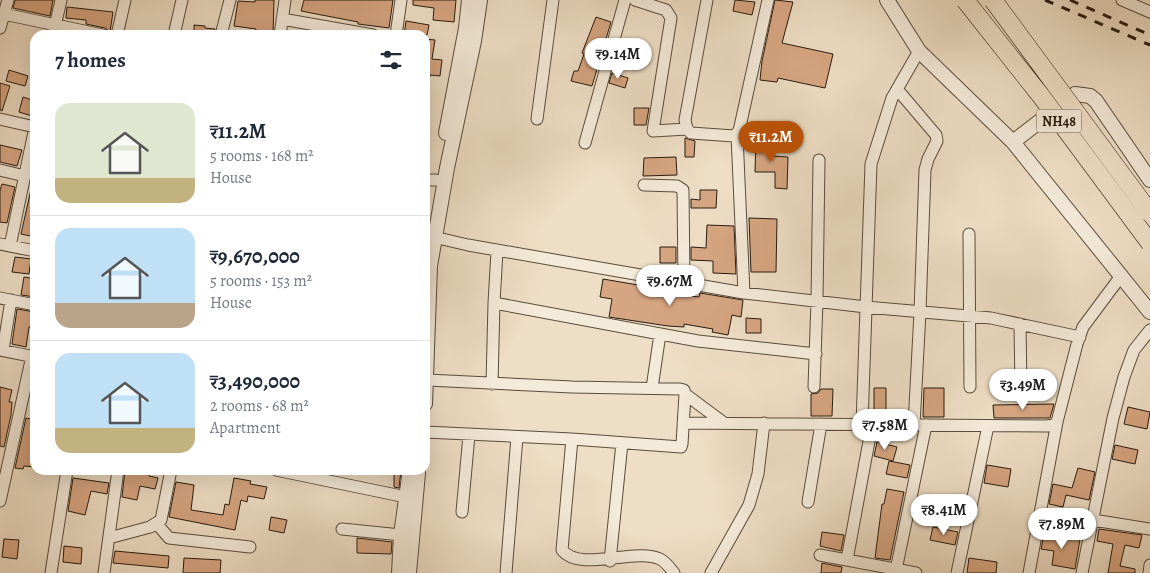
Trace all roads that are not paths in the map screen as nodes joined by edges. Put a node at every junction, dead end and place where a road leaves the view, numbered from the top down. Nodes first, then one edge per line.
1 (8, 0) edge
2 (61, 0) edge
3 (125, 0) edge
4 (182, 0) edge
5 (230, 0) edge
6 (285, 0) edge
7 (401, 0) edge
8 (469, 0) edge
9 (480, 0) edge
10 (553, 0) edge
11 (625, 0) edge
12 (707, 0) edge
13 (768, 0) edge
14 (887, 0) edge
15 (965, 0) edge
16 (992, 0) edge
17 (1122, 0) edge
18 (642, 1) edge
19 (1150, 12) edge
20 (4, 14) junction
21 (282, 19) junction
22 (0, 28) edge
23 (54, 30) edge
24 (118, 30) edge
25 (175, 30) edge
26 (223, 30) edge
27 (281, 30) edge
28 (345, 30) edge
29 (397, 30) edge
30 (919, 51) junction
31 (897, 88) junction
32 (0, 119) edge
33 (537, 119) dead end
34 (30, 126) edge
35 (687, 129) junction
36 (737, 135) junction
37 (1013, 142) junction
38 (585, 143) dead end
39 (30, 152) edge
40 (819, 160) dead end
41 (0, 170) edge
42 (25, 176) junction
43 (430, 180) edge
44 (1150, 180) edge
45 (644, 185) dead end
46 (1150, 212) edge
47 (430, 228) edge
48 (970, 234) dead end
49 (430, 236) edge
50 (1150, 243) edge
51 (5, 245) edge
52 (30, 250) edge
53 (497, 250) junction
54 (1121, 276) junction
55 (684, 282) junction
56 (744, 293) junction
57 (6, 299) edge
58 (817, 302) junction
59 (494, 303) junction
60 (30, 304) edge
61 (866, 307) junction
62 (920, 312) junction
63 (1150, 312) edge
64 (971, 316) junction
65 (1020, 324) junction
66 (1150, 330) edge
67 (660, 334) junction
68 (1080, 337) junction
69 (1, 350) edge
70 (816, 354) junction
71 (30, 355) edge
72 (30, 369) edge
73 (430, 380) edge
74 (492, 384) junction
75 (814, 387) dead end
76 (970, 387) dead end
77 (652, 388) junction
78 (1021, 391) dead end
79 (685, 394) junction
80 (1057, 422) junction
81 (683, 423) junction
82 (724, 423) junction
83 (764, 423) junction
84 (821, 424) junction
85 (867, 424) junction
86 (914, 425) junction
87 (926, 425) junction
88 (988, 426) junction
89 (430, 432) edge
90 (469, 435) junction
91 (517, 437) junction
92 (572, 438) junction
93 (622, 443) junction
94 (66, 475) edge
95 (117, 475) edge
96 (170, 475) edge
97 (300, 475) edge
98 (409, 475) edge
99 (418, 475) edge
100 (406, 497) junction
101 (0, 501) edge
102 (808, 502) dead end
103 (462, 512) dead end
104 (1093, 520) junction
105 (157, 524) junction
106 (342, 530) dead end
107 (1150, 530) edge
108 (401, 535) junction
109 (109, 538) junction
110 (250, 547) dead end
111 (820, 555) dead end
112 (847, 560) junction
113 (610, 561) junction
114 (1150, 565) edge
115 (896, 570) junction
116 (51, 573) edge
117 (104, 573) edge
118 (399, 573) edge
119 (409, 573) edge
120 (506, 573) edge
121 (674, 573) edge
122 (711, 573) edge
123 (916, 573) edge
124 (957, 573) edge
125 (1029, 573) edge
126 (1082, 573) edge
127 (1149, 573) edge

1 - 20 street
2 - 23 street
3 - 24 street
4 - 25 street
5 - 26 street
6 - 21 street
7 - 29 street
8 - 43 street
9 - 47 street
10 - 33 street
11 - 38 street
12 - 35 street
13 - 36 street
14 - 30 street
15 - 50 highway, NH48, bridge
16 - 46 highway, NH48, bridge
17 - 19 street
18 - 35 street
20 - 22 street
20 - 23 street
21 - 27 street
21 - 28 street
30 - 31 street
30 - 37 street
31 - 61 street
31 - 62 street
32 - 34 street
35 - 36 street
36 - 56 street
37 - 44 street
37 - 54 street
39 - 42 street
40 - 58 street
41 - 42 street
42 - 51 street
45 - 55 street
48 - 64 street
49 - 53 street
51 - 52 street
53 - 55 street
53 - 59 street
54 - 63 street
54 - 68 street
55 - 56 street
56 - 58 street
57 - 60 street
57 - 69 street
58 - 61 street
58 - 70 street
59 - 67 street
59 - 74 street
61 - 62 street
61 - 85 street
62 - 64 street
62 - 86 street
64 - 65 street
64 - 76 street
65 - 68 street
65 - 78 street
66 - 104 street
67 - 70 street
67 - 77 street
68 - 80 street
69 - 71 street
70 - 75 street
72 - 101 street
73 - 74 street
74 - 77 street
77 - 79 street
79 - 81 street
79 - 82 street
80 - 88 street
80 - 125 street
81 - 82 street
81 - 93 street
82 - 83 street
83 - 84 street
83 - 122 street
84 - 85 street
84 - 102 street
85 - 86 street
85 - 112 street
86 - 87 street
87 - 88 street
87 - 115 street
88 - 124 street
89 - 90 street
90 - 91 street
90 - 103 street
91 - 92 street
91 - 120 street
92 - 93 street
92 - 113 street
93 - 113 street
94 - 116 street
95 - 109 street
96 - 105 street
97 - 100 street
98 - 100 street
99 - 119 street
100 - 108 street
104 - 107 street
104 - 126 street
105 - 109 street
105 - 110 street
106 - 108 street
108 - 118 street
109 - 117 street
111 - 112 street
112 - 115 street
113 - 121 street
114 - 127 street
115 - 123 street

